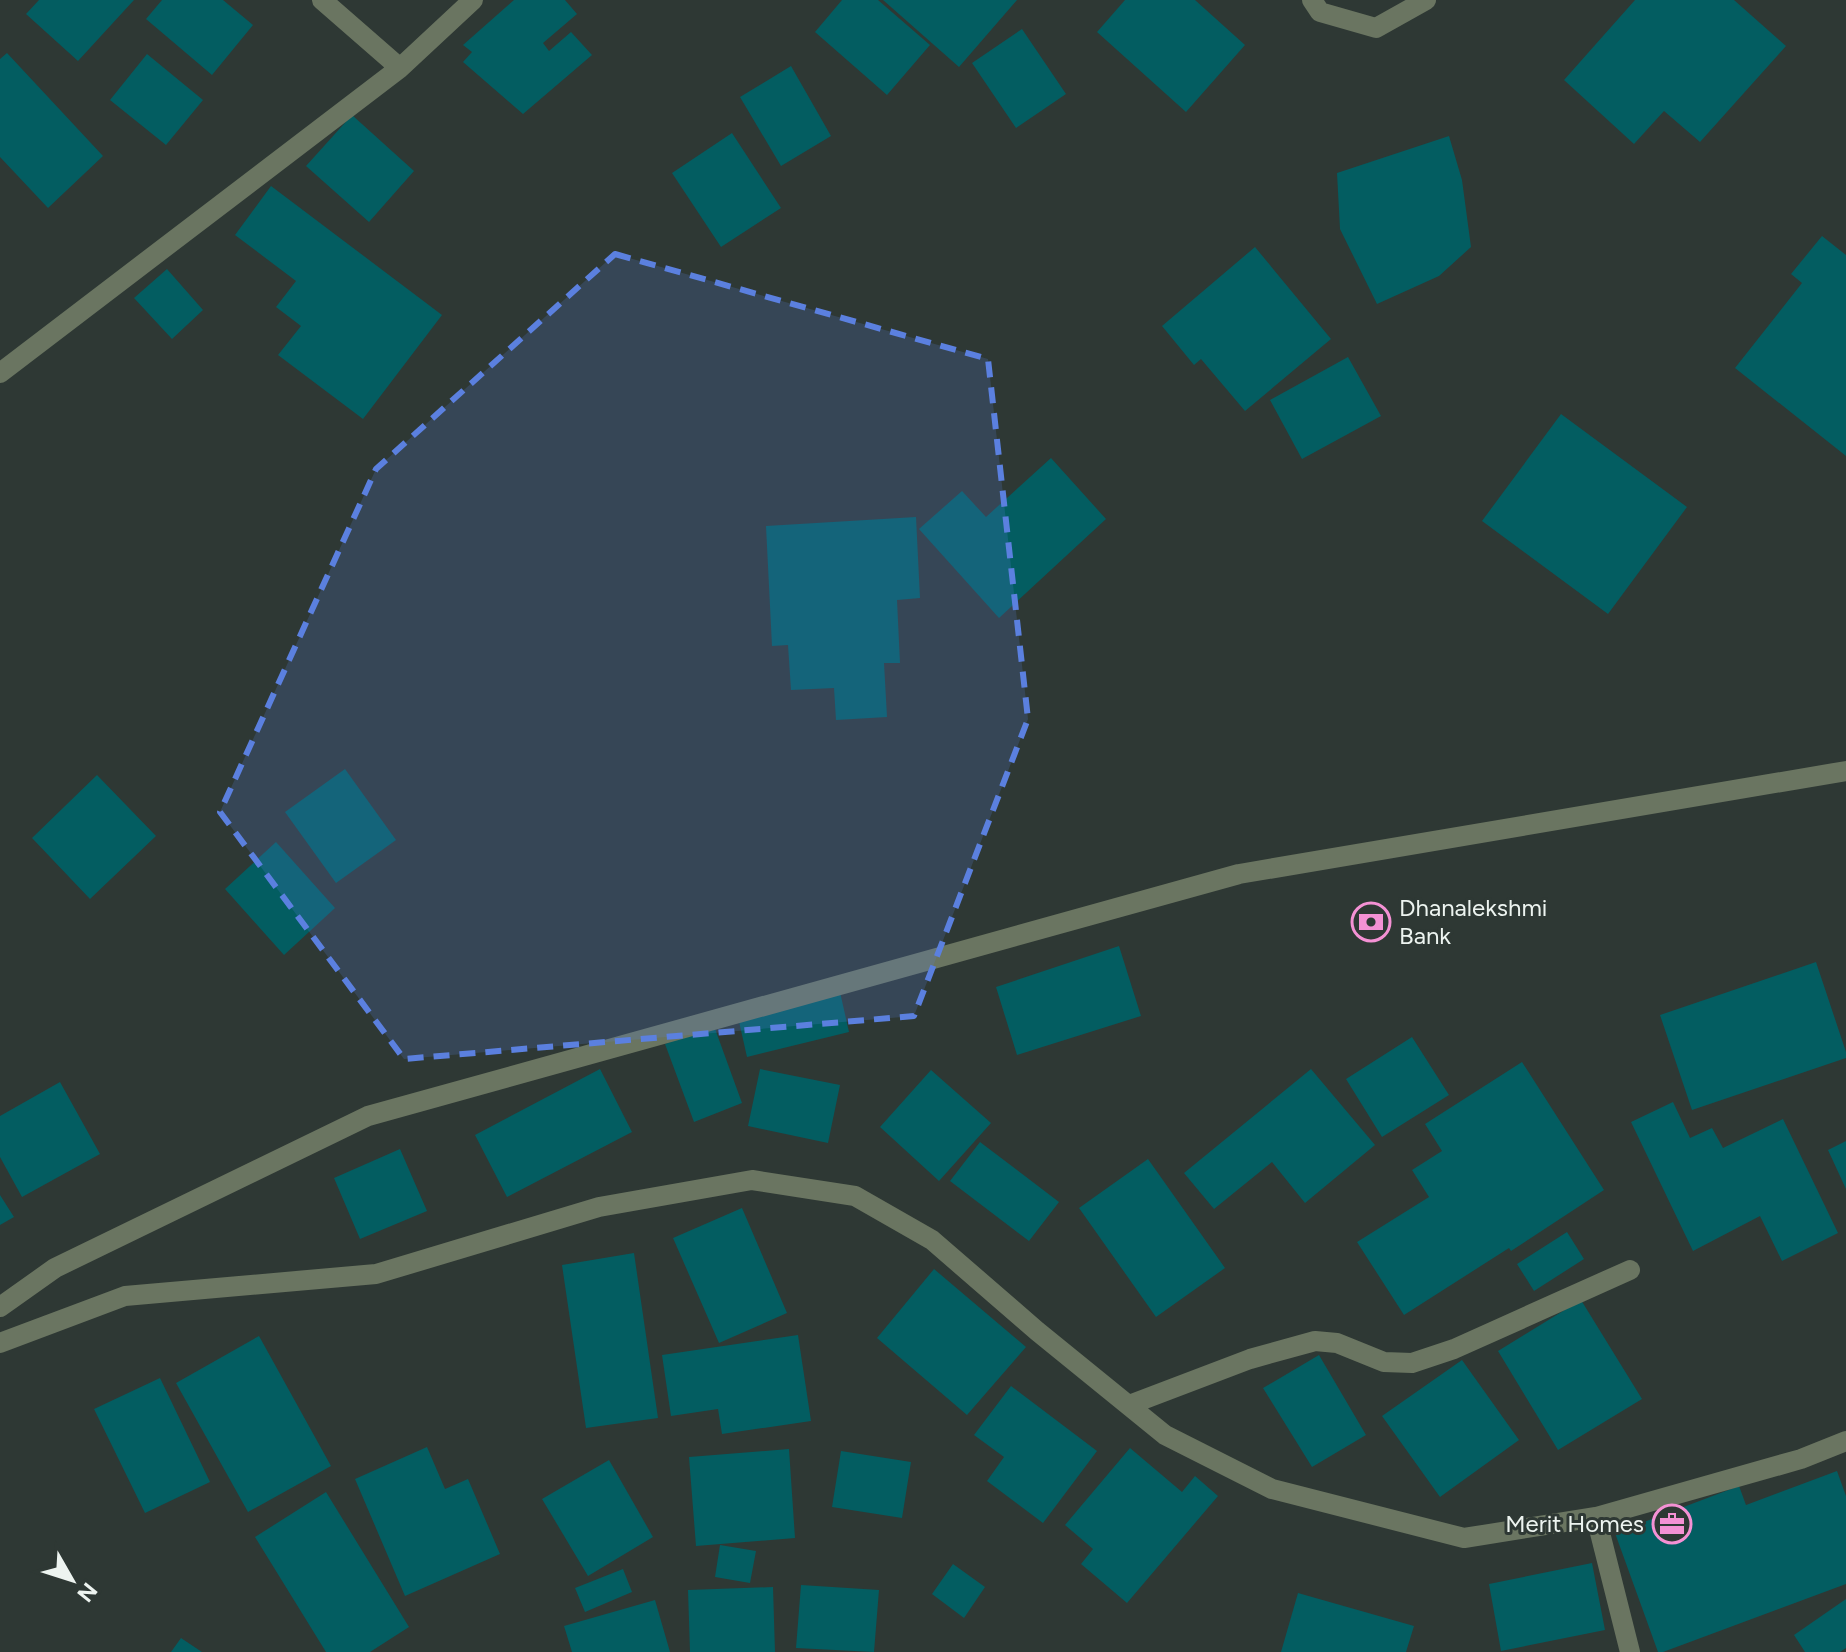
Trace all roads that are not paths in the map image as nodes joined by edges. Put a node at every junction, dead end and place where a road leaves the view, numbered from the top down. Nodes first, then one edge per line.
1 (322, 0) edge
2 (473, 0) edge
3 (1312, 0) edge
4 (1426, 0) edge
5 (400, 68) junction
6 (0, 373) edge
7 (1846, 771) edge
8 (1630, 1270) dead end
9 (0, 1307) edge
10 (0, 1343) edge
11 (1129, 1405) junction
12 (1846, 1441) edge
13 (1596, 1517) junction
14 (1630, 1652) edge

1 - 5 street
2 - 5 street
3 - 4 street
5 - 6 street
7 - 9 street
8 - 11 street
10 - 11 street
11 - 13 street
12 - 13 street
13 - 14 street

